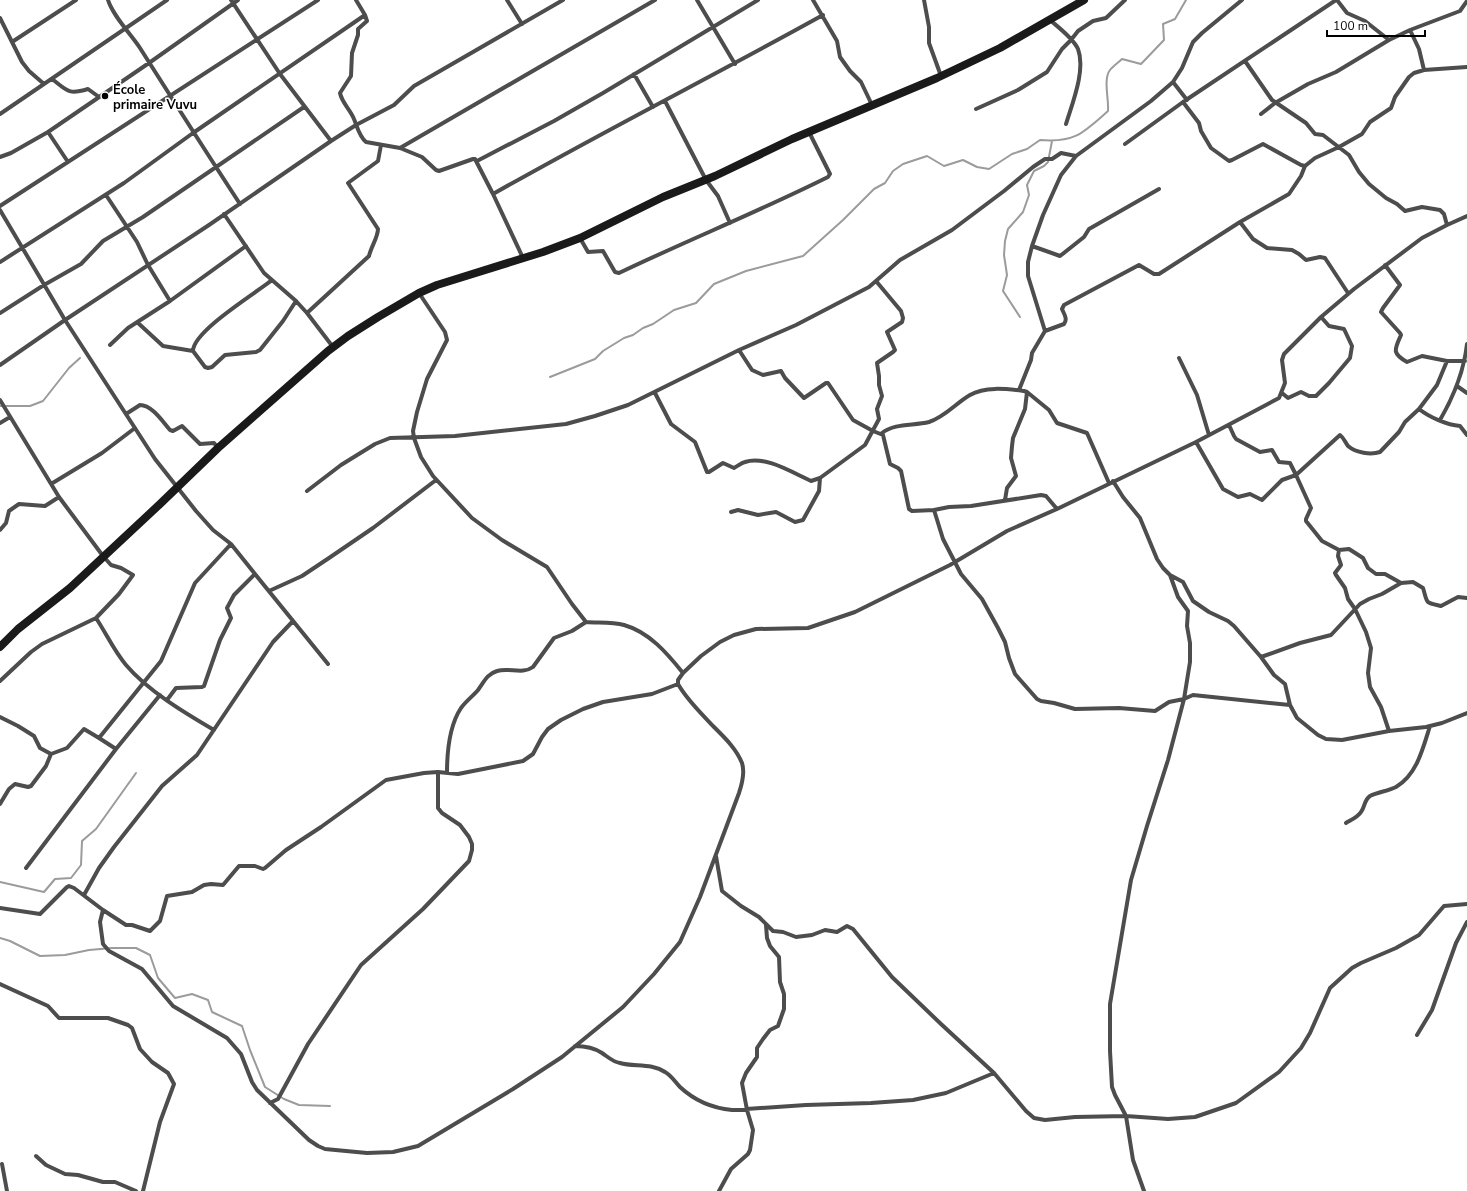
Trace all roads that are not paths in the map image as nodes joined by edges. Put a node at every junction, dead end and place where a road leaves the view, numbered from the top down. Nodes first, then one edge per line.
1 (76, 0) edge
2 (108, 0) edge
3 (167, 0) edge
4 (238, 0) edge
5 (318, 0) edge
6 (356, 0) edge
7 (507, 0) edge
8 (563, 0) edge
9 (655, 0) edge
10 (697, 0) edge
11 (758, 0) edge
12 (813, 0) edge
13 (924, 0) edge
14 (1084, 0) edge
15 (1125, 0) edge
16 (1242, 0) edge
17 (1337, 0) edge
18 (1467, 1) edge
19 (232, 2) edge
20 (365, 15) junction
21 (822, 15) junction
22 (0, 18) edge
23 (1050, 20) junction
24 (522, 24) junction
25 (714, 27) junction
26 (126, 28) junction
27 (1410, 30) junction
28 (257, 39) junction
29 (1071, 40) junction
30 (1389, 40) junction
31 (12, 42) junction
32 (1244, 61) junction
33 (149, 63) junction
34 (735, 64) junction
35 (1467, 67) edge
36 (1424, 70) junction
37 (280, 74) junction
38 (634, 74) junction
39 (941, 76) junction
40 (52, 79) junction
41 (1173, 82) junction
42 (44, 84) junction
43 (99, 97) junction
44 (170, 97) junction
45 (665, 101) junction
46 (1185, 101) junction
47 (1275, 104) junction
48 (872, 105) junction
49 (304, 107) junction
50 (653, 108) junction
51 (976, 110) dead end
52 (0, 114) edge
53 (1261, 114) dead end
54 (1066, 124) dead end
55 (356, 125) junction
56 (48, 132) junction
57 (808, 132) junction
58 (193, 133) junction
59 (331, 141) junction
60 (1125, 144) dead end
61 (381, 145) junction
62 (1339, 147) junction
63 (400, 148) junction
64 (1076, 156) junction
65 (0, 157) edge
66 (477, 161) junction
67 (68, 162) junction
68 (1305, 166) junction
69 (216, 167) junction
70 (706, 180) junction
71 (1159, 189) dead end
72 (493, 194) junction
73 (106, 195) junction
74 (240, 204) junction
75 (0, 206) edge
76 (0, 210) edge
77 (224, 214) junction
78 (1467, 216) edge
79 (1240, 222) junction
80 (730, 223) junction
81 (1447, 224) junction
82 (127, 226) junction
83 (580, 238) junction
84 (246, 246) junction
85 (1032, 246) junction
86 (22, 248) junction
87 (523, 258) junction
88 (0, 262) edge
89 (148, 264) junction
90 (1385, 265) junction
91 (272, 280) junction
92 (876, 281) junction
93 (44, 285) junction
94 (419, 293) junction
95 (1348, 293) junction
96 (170, 301) junction
97 (296, 301) junction
98 (0, 313) edge
99 (307, 313) junction
100 (1321, 316) junction
101 (65, 320) junction
102 (137, 322) junction
103 (1045, 331) junction
104 (1467, 344) edge
105 (110, 345) dead end
106 (333, 347) junction
107 (740, 350) junction
108 (193, 351) junction
109 (1179, 358) dead end
110 (1447, 360) junction
111 (1465, 361) junction
112 (0, 365) edge
113 (1457, 386) junction
114 (1019, 390) junction
115 (1027, 392) junction
116 (655, 393) junction
117 (1282, 393) junction
118 (1467, 394) edge
119 (0, 401) edge
120 (1419, 409) junction
121 (126, 414) junction
122 (10, 417) junction
123 (1440, 420) junction
124 (0, 423) edge
125 (1229, 425) junction
126 (135, 428) junction
127 (872, 431) junction
128 (882, 433) junction
129 (1209, 435) junction
130 (1467, 435) edge
131 (414, 438) junction
132 (1196, 442) junction
133 (218, 448) junction
134 (1296, 475) junction
135 (820, 478) junction
136 (436, 480) junction
137 (1111, 482) junction
138 (51, 484) junction
139 (177, 488) junction
140 (307, 491) dead end
141 (59, 497) junction
142 (1005, 500) junction
143 (1057, 509) junction
144 (934, 510) junction
145 (730, 512) dead end
146 (0, 530) edge
147 (230, 544) junction
148 (1339, 550) junction
149 (104, 556) junction
150 (955, 563) junction
151 (255, 574) junction
152 (1170, 575) junction
153 (1401, 583) junction
154 (269, 591) junction
155 (1467, 598) edge
156 (1355, 609) junction
157 (96, 618) junction
158 (294, 621) junction
159 (586, 622) junction
160 (0, 647) edge
161 (1261, 657) junction
162 (328, 664) dead end
163 (683, 673) junction
164 (0, 681) edge
165 (144, 682) junction
166 (678, 684) junction
167 (160, 694) junction
168 (1184, 699) junction
169 (167, 700) junction
170 (1290, 705) junction
171 (1467, 713) edge
172 (0, 718) edge
173 (1430, 726) junction
174 (214, 730) junction
175 (1389, 731) junction
176 (99, 738) junction
177 (116, 749) junction
178 (51, 754) junction
179 (438, 772) junction
180 (447, 773) junction
181 (0, 804) edge
182 (1346, 822) dead end
183 (716, 853) junction
184 (26, 868) dead end
185 (84, 895) junction
186 (1467, 904) edge
187 (0, 908) edge
188 (103, 910) junction
189 (1467, 922) edge
190 (766, 925) junction
191 (0, 984) edge
192 (1417, 1035) dead end
193 (575, 1046) junction
194 (994, 1073) junction
195 (270, 1103) junction
196 (747, 1110) junction
197 (1126, 1116) junction
198 (36, 1156) dead end
199 (2, 1164) dead end
200 (7, 1191) edge
201 (136, 1191) edge
202 (144, 1191) edge
203 (719, 1191) edge
204 (1144, 1191) edge

1 - 31 street
2 - 26 street
3 - 26 street
4 - 19 street
5 - 28 street
6 - 20 street
7 - 24 street
8 - 24 street
9 - 63 street
10 - 25 street
11 - 25 street
12 - 21 street
13 - 39 street
14 - 23 street
15 - 29 street
16 - 41 street
17 - 30 street
17 - 32 street
18 - 27 street
19 - 28 street
19 - 33 street
20 - 37 street
20 - 55 street
21 - 34 street
21 - 48 street
22 - 31 street
23 - 29 street
23 - 39 street
24 - 55 street
25 - 34 street
25 - 38 street
26 - 33 street
26 - 40 street
27 - 30 street
27 - 36 street
28 - 37 street
28 - 44 street
29 - 51 street
29 - 54 street
30 - 47 street
31 - 42 street
32 - 46 street
32 - 47 street
33 - 43 street
33 - 44 street
34 - 45 street
35 - 36 street
36 - 62 street
37 - 49 street
37 - 58 street
38 - 50 street
38 - 66 street
39 - 48 street
40 - 42 street
40 - 43 street
41 - 46 street
41 - 64 street
42 - 52 street
43 - 56 street
44 - 58 street
44 - 67 street
45 - 50 street
45 - 70 street
46 - 60 street
46 - 68 street
47 - 53 street
47 - 62 street
48 - 57 street
49 - 59 street
49 - 69 street
50 - 72 street
55 - 59 street
55 - 61 street
56 - 65 street
56 - 67 street
57 - 70 street
57 - 80 street
58 - 69 street
58 - 73 street
59 - 74 street
61 - 63 street
61 - 99 street
62 - 68 street
62 - 81 street
63 - 66 street
64 - 85 street
64 - 92 street
66 - 72 street
67 - 75 street
68 - 79 street
69 - 74 street
69 - 82 street
70 - 80 street
70 - 83 street
71 - 85 street
72 - 87 street
73 - 82 street
73 - 86 street
74 - 77 street
76 - 86 street
77 - 84 street
77 - 89 street
78 - 81 street
79 - 95 street
79 - 103 street
80 - 83 street
81 - 90 street
82 - 89 street
82 - 93 street
83 - 87 street
84 - 91 street
84 - 96 street
85 - 103 street
86 - 88 street
86 - 93 street
87 - 94 street
89 - 96 street
89 - 101 street
90 - 95 street
90 - 110 street
91 - 97 street
91 - 108 street
92 - 107 street
92 - 127 street
93 - 98 street
93 - 101 street
94 - 106 street
94 - 131 street
95 - 100 street
96 - 102 street
97 - 99 street
97 - 108 street
99 - 106 street
100 - 117 street
100 - 117 street
101 - 112 street
101 - 121 street
102 - 105 street
102 - 108 street
103 - 114 street
104 - 111 street
106 - 133 street
107 - 116 street
107 - 127 street
109 - 129 street
110 - 111 street
110 - 120 street
111 - 113 street
113 - 118 street
113 - 123 street
114 - 115 street
114 - 128 street
115 - 137 street
115 - 142 street
116 - 131 street
116 - 135 street
117 - 125 street
119 - 122 street
120 - 123 street
120 - 134 street
121 - 126 street
121 - 133 street
122 - 124 street
122 - 138 street
123 - 130 street
125 - 129 street
125 - 134 street
126 - 138 street
126 - 139 street
127 - 128 street
127 - 135 street
128 - 144 street
129 - 132 street
131 - 136 street
131 - 140 street
132 - 134 street
132 - 137 street
133 - 139 street
134 - 148 street
135 - 145 street
136 - 154 street
136 - 159 street
137 - 143 street
137 - 152 street
138 - 141 street
139 - 147 street
139 - 149 street
141 - 146 street
141 - 149 street
142 - 143 street
142 - 144 street
143 - 150 street
144 - 150 street
147 - 151 street
147 - 165 street
148 - 153 street
148 - 156 street
149 - 157 street
149 - 160 street
150 - 163 street
150 - 168 street
151 - 154 street
151 - 169 street
152 - 161 street
152 - 168 street
153 - 155 street
153 - 156 street
154 - 158 street
156 - 161 street
156 - 175 street
157 - 164 street
157 - 165 street
158 - 162 street
158 - 174 street
159 - 163 street
159 - 180 street
161 - 170 street
163 - 166 street
165 - 167 street
165 - 176 street
166 - 180 street
166 - 183 street
167 - 169 street
167 - 177 street
168 - 170 street
168 - 197 street
169 - 174 street
170 - 175 street
171 - 173 street
172 - 178 street
173 - 175 street
173 - 182 street
174 - 185 street
176 - 177 street
176 - 178 street
177 - 184 street
178 - 181 street
179 - 180 street
179 - 188 street
179 - 195 street
183 - 190 street
183 - 193 street
185 - 187 street
185 - 188 street
186 - 197 street
188 - 195 street
189 - 192 street
190 - 194 street
190 - 196 street
191 - 202 street
193 - 195 street
193 - 196 street
194 - 196 street
194 - 197 street
196 - 203 street
197 - 204 street
198 - 201 street
199 - 200 street

